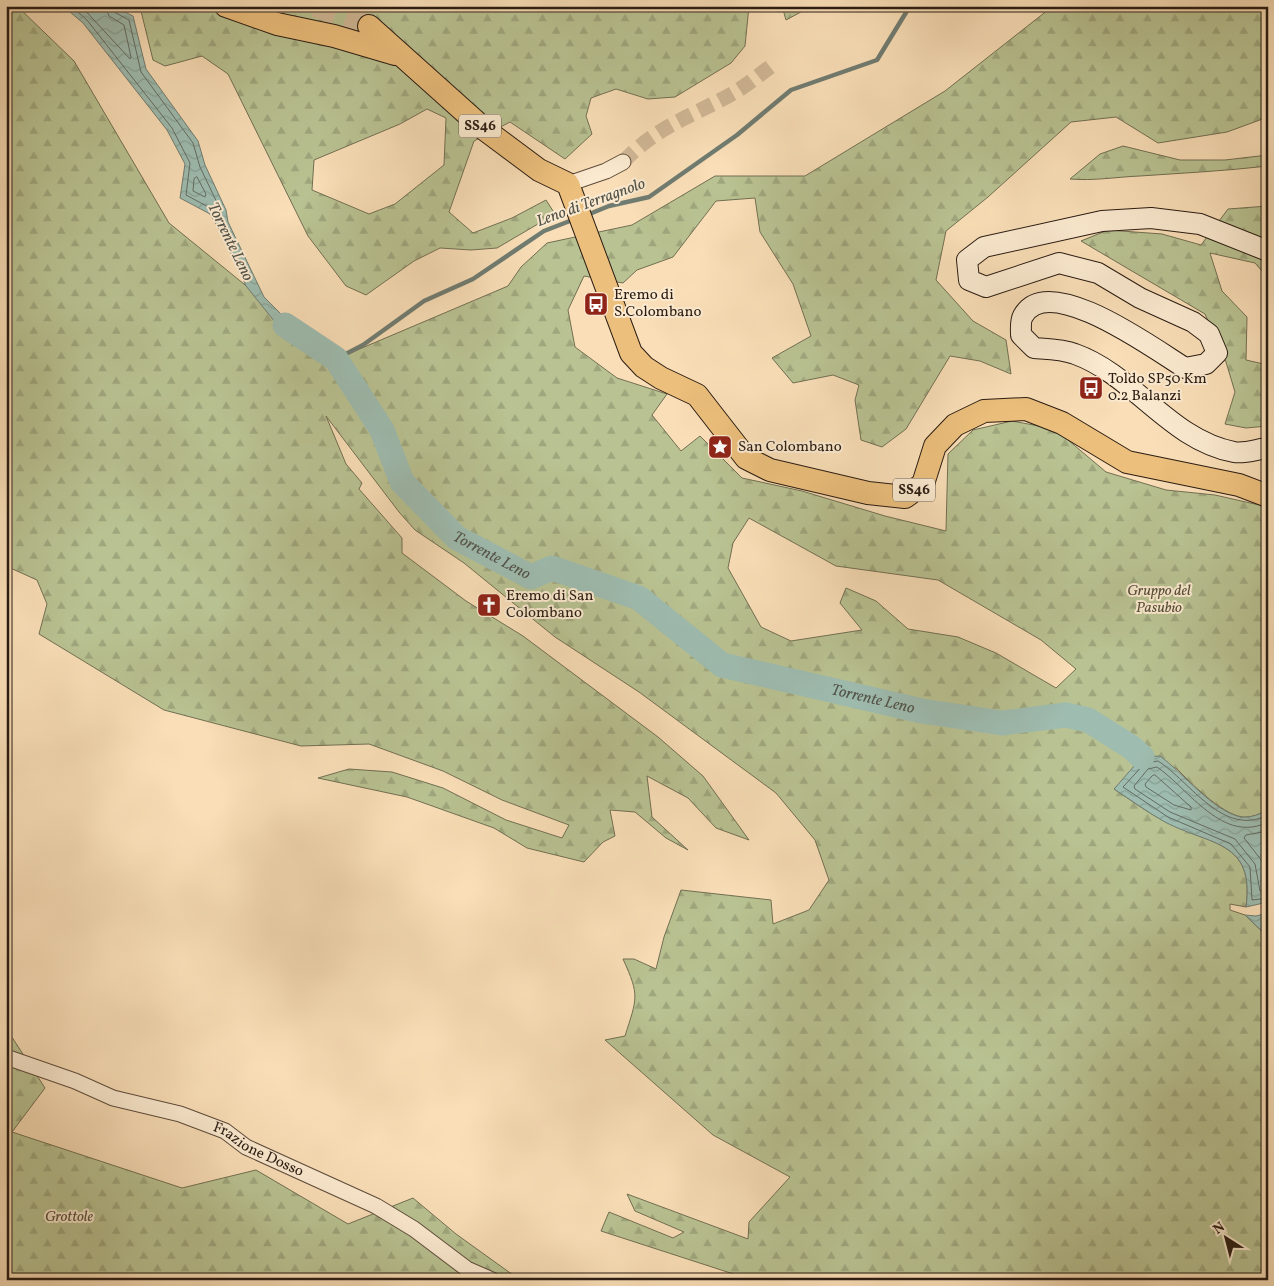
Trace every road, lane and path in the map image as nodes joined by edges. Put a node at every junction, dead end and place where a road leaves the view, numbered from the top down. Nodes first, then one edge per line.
1 (226, 6) edge
2 (369, 26) tunnel mouth
3 (401, 56) junction
4 (623, 162) tunnel mouth
5 (571, 190) junction
6 (1268, 252) edge
7 (1268, 448) edge
8 (1268, 496) edge
9 (6, 1057) edge
10 (492, 1280) edge

1 - 3 main road, SS46
2 - 3 main road
3 - 5 main road, SS46
4 - 5 street
5 - 8 main road, SS46
6 - 7 street
9 - 10 street, Frazione Dosso

